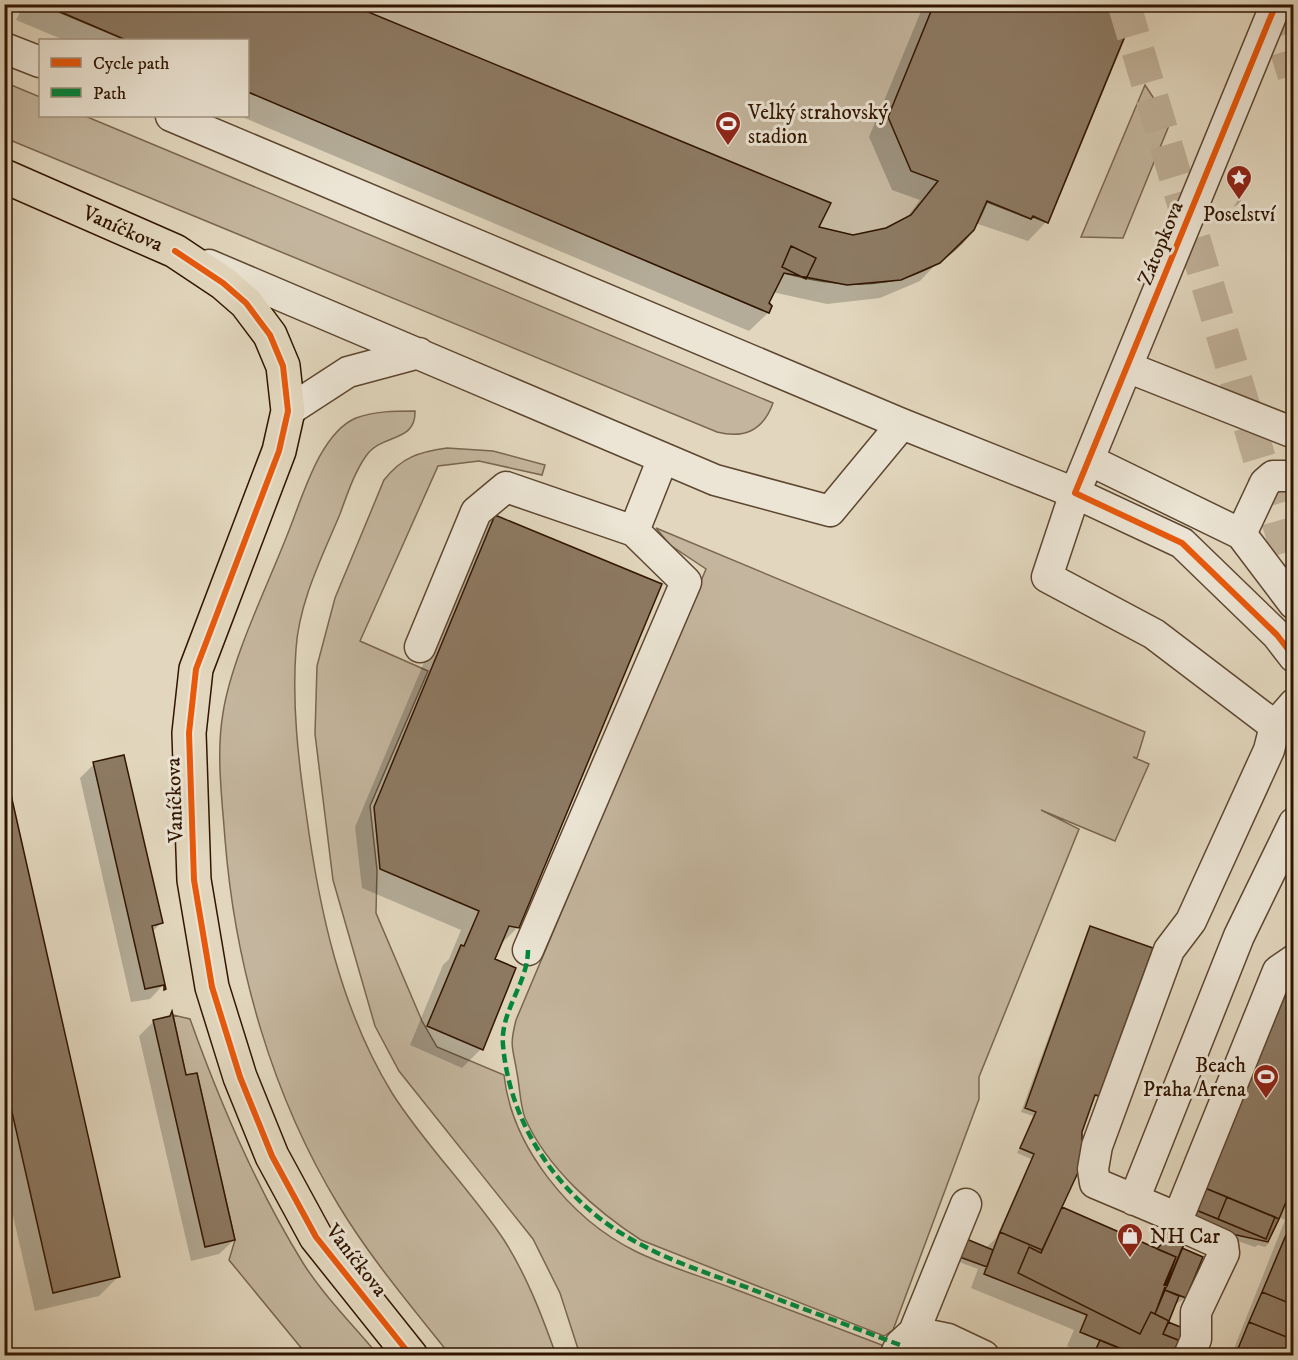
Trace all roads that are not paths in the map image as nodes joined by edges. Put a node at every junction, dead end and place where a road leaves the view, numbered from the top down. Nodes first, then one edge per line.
1 (1276, 4) edge
2 (4, 48) edge
3 (39, 62) edge
4 (173, 117) edge
5 (4, 176) edge
6 (176, 251) junction
7 (419, 353) junction
8 (1127, 367) junction
9 (288, 411) junction
10 (902, 424) junction
11 (1293, 433) edge
12 (663, 458) junction
13 (1089, 460) junction
14 (1293, 476) edge
15 (1075, 493) junction
16 (634, 531) junction
17 (1240, 534) junction
18 (1293, 604) edge
19 (420, 648) dead end
20 (1293, 657) edge
21 (1284, 715) edge
22 (1293, 823) edge
23 (528, 950) dead end
24 (1293, 960) edge
25 (1134, 1200) junction
26 (966, 1204) dead end
27 (1178, 1218) junction
28 (914, 1332) junction
29 (411, 1356) edge
30 (895, 1356) edge
31 (984, 1356) edge
32 (1189, 1356) edge

1 - 8 street, Zátopkova
2 - 3 street
4 - 10 street
5 - 6 main road, Vaníčkova
6 - 7 street
6 - 9 main road, Vaníčkova
7 - 9 street
7 - 12 street
8 - 11 street
8 - 13 street, Zátopkova
9 - 29 main road, Vaníčkova
10 - 12 street
10 - 15 street
12 - 16 street
13 - 15 street, Zátopkova
13 - 17 street
14 - 17 street
15 - 20 street
15 - 21 street, Zátopkova
16 - 19 street
16 - 23 street
17 - 18 street
21 - 25 street
22 - 25 street
24 - 27 street
25 - 27 street
26 - 28 street
27 - 32 street
28 - 30 street
28 - 31 street

